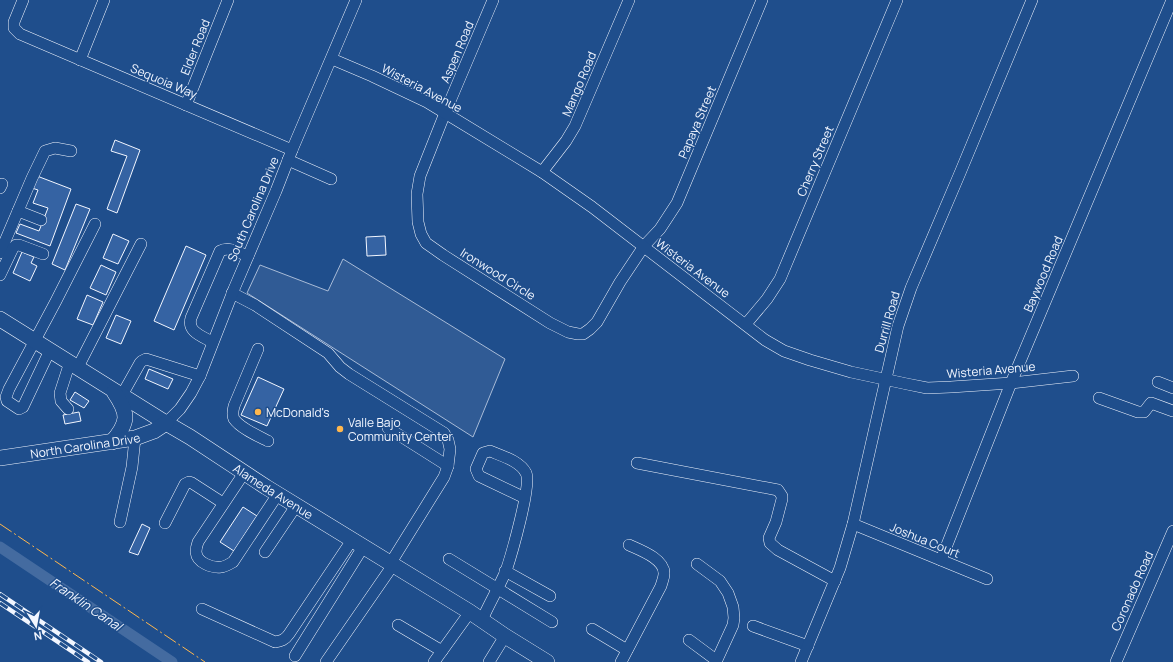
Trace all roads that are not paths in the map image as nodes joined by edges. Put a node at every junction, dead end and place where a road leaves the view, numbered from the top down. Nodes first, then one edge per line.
1 (23, 0) edge
2 (104, 0) edge
3 (228, 0) edge
4 (356, 0) edge
5 (493, 0) edge
6 (629, 0) edge
7 (762, 0) edge
8 (897, 0) edge
9 (1032, 0) edge
10 (1172, 0) edge
11 (332, 59) junction
12 (80, 60) junction
13 (186, 104) junction
14 (445, 114) junction
15 (71, 151) dead end
16 (290, 155) junction
17 (542, 172) junction
18 (331, 180) dead end
19 (18, 211) junction
20 (41, 220) dead end
21 (95, 224) dead end
22 (141, 244) dead end
23 (644, 246) junction
24 (0, 253) edge
25 (43, 254) dead end
26 (248, 256) junction
27 (0, 275) edge
28 (232, 292) junction
29 (0, 319) edge
30 (746, 324) junction
31 (35, 340) junction
32 (212, 342) junction
33 (50, 350) junction
34 (258, 350) dead end
35 (74, 365) junction
36 (200, 376) junction
37 (1073, 376) dead end
38 (885, 379) junction
39 (1158, 382) dead end
40 (1011, 383) junction
41 (1173, 388) edge
42 (118, 392) junction
43 (1099, 398) dead end
44 (68, 409) dead end
45 (1173, 411) edge
46 (166, 423) junction
47 (388, 428) dead end
48 (135, 438) junction
49 (268, 441) dead end
50 (112, 442) junction
51 (0, 458) edge
52 (637, 463) dead end
53 (448, 466) junction
54 (244, 473) junction
55 (278, 494) junction
56 (525, 498) junction
57 (223, 503) junction
58 (296, 506) junction
59 (120, 522) dead end
60 (165, 524) dead end
61 (852, 524) junction
62 (1173, 531) edge
63 (358, 544) junction
64 (629, 545) dead end
65 (265, 552) dead end
66 (449, 559) dead end
67 (941, 560) junction
68 (391, 564) junction
69 (696, 564) dead end
70 (505, 571) junction
71 (987, 579) dead end
72 (835, 582) junction
73 (497, 588) junction
74 (550, 596) dead end
75 (202, 609) dead end
76 (476, 616) junction
77 (552, 622) dead end
78 (398, 625) dead end
79 (753, 626) dead end
80 (592, 629) dead end
81 (506, 636) junction
82 (689, 640) dead end
83 (808, 646) junction
84 (627, 650) junction
85 (442, 651) junction
86 (295, 656) dead end
87 (716, 661) edge
88 (326, 662) edge
89 (434, 662) edge
90 (489, 662) edge
91 (546, 662) edge
92 (621, 662) edge
93 (801, 662) edge
94 (1116, 662) edge

1 - 12 street, Sequoia Way
2 - 12 street
3 - 13 street, Elder Road
4 - 11 street, South Carolina Drive
5 - 14 street, Aspen Road
6 - 17 street, Mango Road
7 - 23 street, Papaya Street
8 - 30 street, Cherry Street
9 - 38 street, Durrill Road
10 - 40 street, Baywood Road
11 - 14 street, Wisteria Avenue
11 - 16 street, South Carolina Drive
12 - 13 street, Sequoia Way
13 - 16 street, Sequoia Way
14 - 17 street, Wisteria Avenue
14 - 23 street, Ironwood Circle
15 - 19 street
16 - 18 street, Sequoia Way
16 - 26 street, South Carolina Drive
17 - 23 street, Wisteria Avenue
19 - 20 street
19 - 24 street
21 - 31 street
22 - 35 street
23 - 30 street, Wisteria Avenue
25 - 27 street
26 - 28 street, South Carolina Drive
26 - 32 street
28 - 32 street, South Carolina Drive
28 - 53 street
29 - 31 main road, Alameda Avenue
30 - 38 street, Wisteria Avenue
31 - 33 main road, Alameda Avenue
31 - 33 street
32 - 36 street, South Carolina Drive
33 - 35 main road, Alameda Avenue
34 - 49 street
35 - 42 main road, Alameda Avenue
35 - 44 street
36 - 42 street
36 - 46 street, South Carolina Drive
37 - 40 street, Wisteria Avenue
38 - 40 street, Wisteria Avenue
38 - 61 street, Durrill Road
39 - 41 street
40 - 67 street, Baywood Road
42 - 46 main road, Alameda Avenue
42 - 50 main road
43 - 45 street
46 - 48 main road, North Carolina Drive
46 - 54 main road, Alameda Avenue
47 - 53 street
48 - 50 main road, North Carolina Drive
48 - 59 street
50 - 51 main road, North Carolina Drive
52 - 72 street
53 - 68 street
54 - 55 main road, Alameda Avenue
54 - 57 street
55 - 57 street
55 - 58 main road, Alameda Avenue
56 - 56 street
56 - 70 street
57 - 60 street
58 - 63 main road, Alameda Avenue
58 - 65 street
61 - 67 street, Joshua Court
61 - 72 street, Durrill Road
62 - 94 street, Coronado Road
63 - 68 main road, Alameda Avenue
63 - 75 street
63 - 86 street
64 - 84 street
66 - 73 street
67 - 71 street, Joshua Court
68 - 76 main road, Alameda Avenue
68 - 88 street
69 - 87 street
70 - 73 street
70 - 74 street
72 - 83 street, Durrill Road
73 - 76 street
73 - 77 street
76 - 81 main road, Alameda Avenue
76 - 85 street
78 - 85 street
79 - 83 street
80 - 84 street
81 - 90 street
81 - 91 main road, Alameda Avenue
82 - 87 street
83 - 93 street, Durrill Road
84 - 92 street
85 - 89 street

